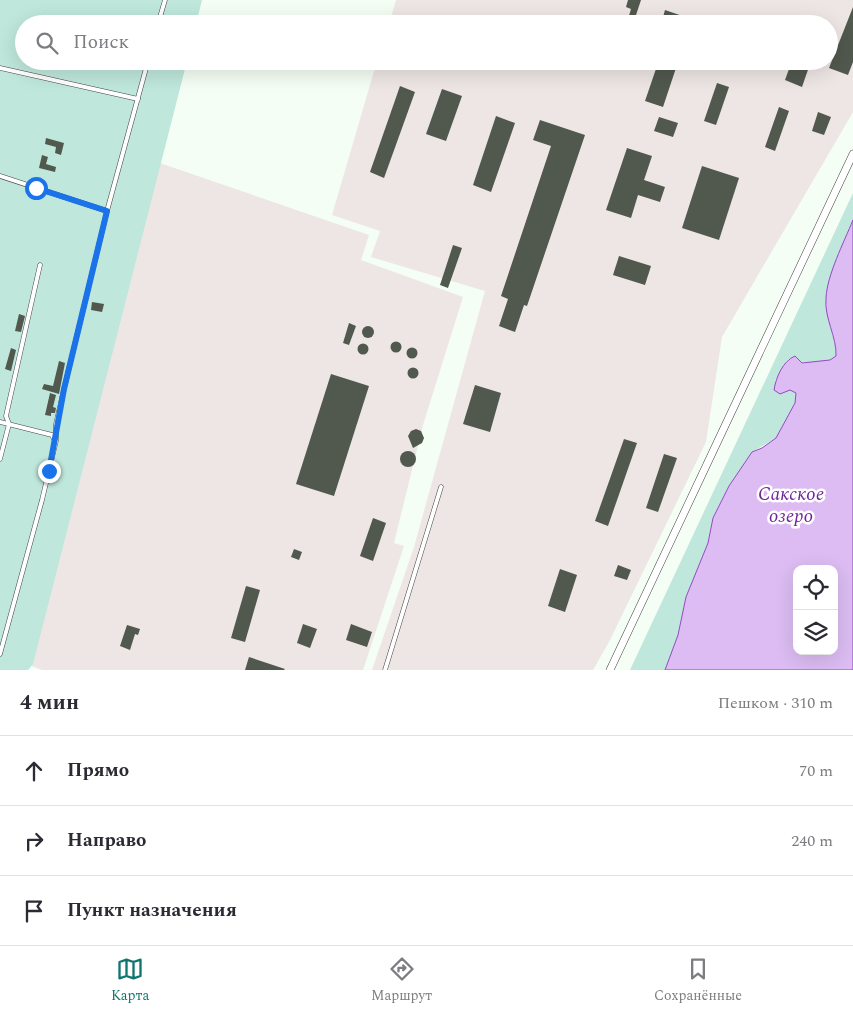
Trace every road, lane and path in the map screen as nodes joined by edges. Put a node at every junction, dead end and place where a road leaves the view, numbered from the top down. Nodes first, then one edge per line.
1 (165, 0) edge
2 (161, 15) edge
3 (0, 68) edge
4 (146, 70) edge
5 (138, 98) junction
6 (853, 154) edge
7 (0, 176) edge
8 (107, 211) junction
9 (40, 265) dead end
10 (0, 422) edge
11 (9, 424) junction
12 (56, 441) junction
13 (0, 458) edge
14 (441, 487) dead end
15 (0, 654) edge
16 (385, 670) edge
17 (610, 670) edge

1 - 2 lane
3 - 5 lane
4 - 5 lane
5 - 8 lane
6 - 17 street
7 - 8 lane
8 - 12 lane
9 - 11 lane
10 - 11 lane
11 - 12 lane
11 - 13 lane
12 - 15 lane
14 - 16 lane

